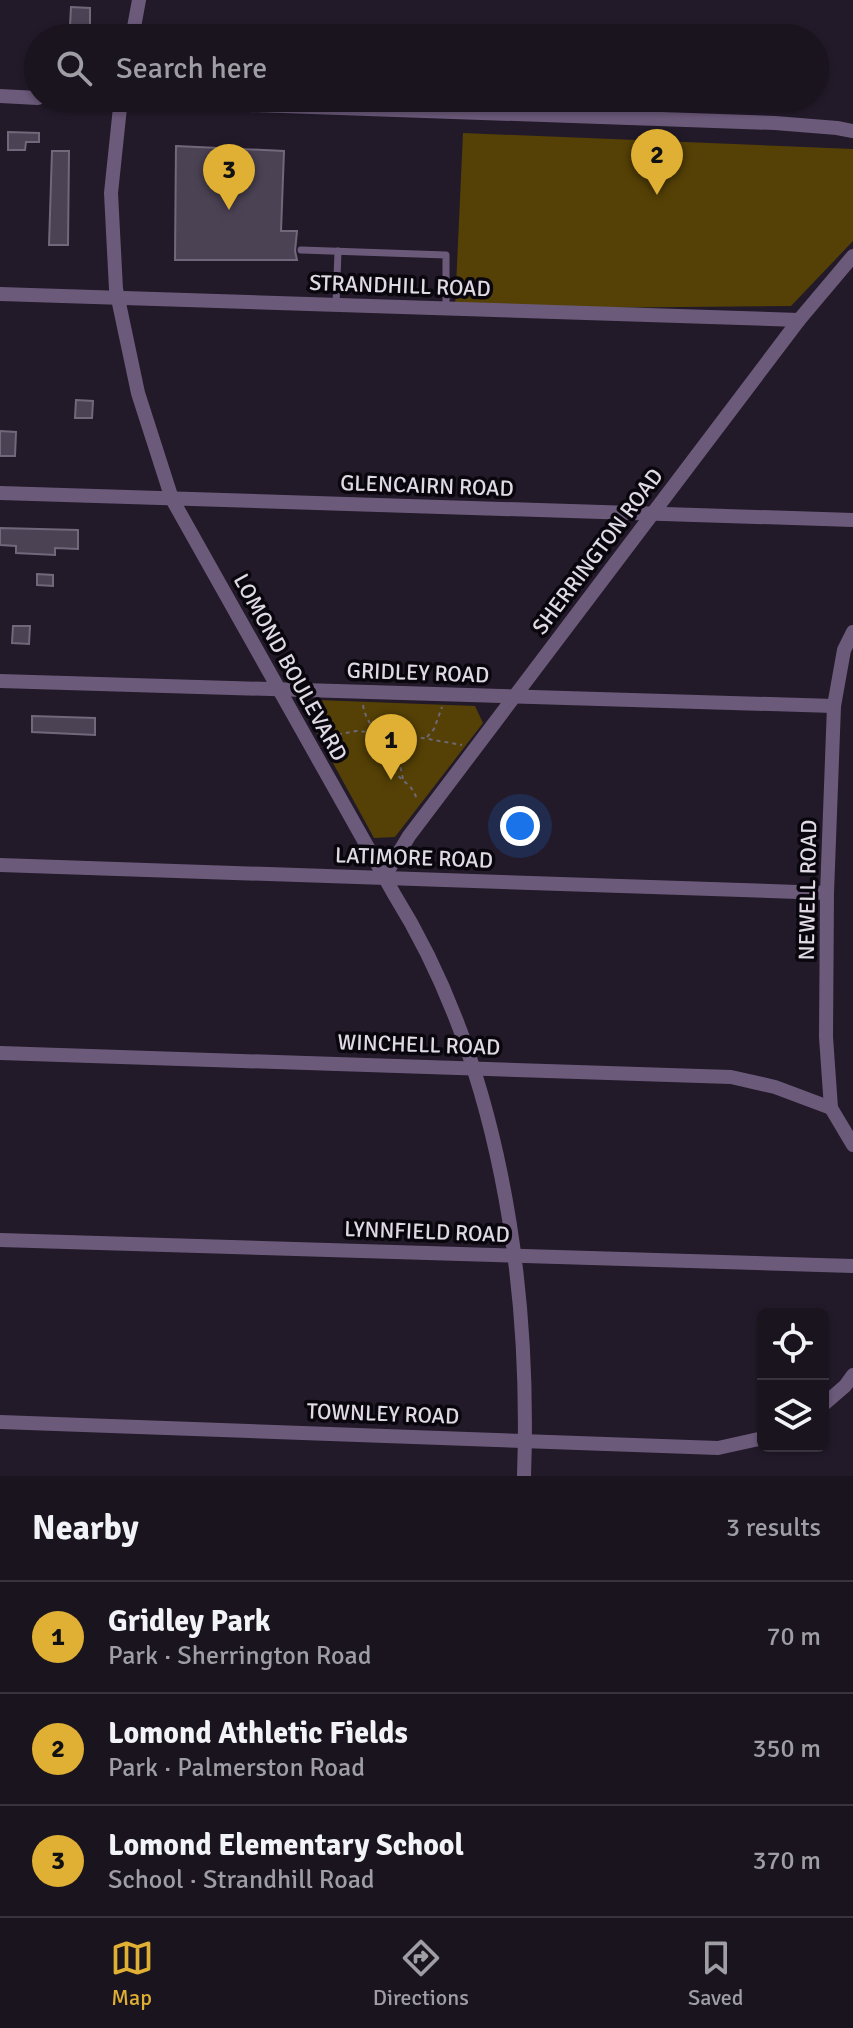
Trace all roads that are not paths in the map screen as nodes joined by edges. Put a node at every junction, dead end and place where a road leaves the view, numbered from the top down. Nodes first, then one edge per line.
1 (139, 0) edge
2 (135, 24) edge
3 (0, 96) edge
4 (24, 97) edge
5 (120, 112) edge
6 (487, 112) edge
7 (853, 131) edge
8 (301, 250) dead end
9 (338, 251) junction
10 (853, 256) edge
11 (0, 294) edge
12 (118, 298) junction
13 (336, 305) junction
14 (446, 309) junction
15 (799, 320) junction
16 (0, 493) edge
17 (172, 499) junction
18 (652, 515) junction
19 (853, 520) edge
20 (853, 632) edge
21 (0, 681) edge
22 (278, 689) junction
23 (515, 697) junction
24 (834, 706) junction
25 (0, 865) edge
26 (384, 877) junction
27 (827, 893) junction
28 (0, 1053) edge
29 (471, 1067) junction
30 (831, 1108) junction
31 (853, 1145) edge
32 (0, 1240) edge
33 (516, 1256) junction
34 (853, 1266) edge
35 (853, 1375) edge
36 (829, 1400) edge
37 (0, 1422) edge
38 (757, 1439) edge
39 (526, 1440) junction
40 (524, 1476) edge

1 - 2 street
3 - 4 street
5 - 12 street, LOMOND BOULEVARD
6 - 7 street
8 - 9 lane
9 - 13 lane
9 - 14 lane
10 - 15 street, SHERRINGTON ROAD
11 - 12 street, STRANDHILL ROAD
12 - 13 street, STRANDHILL ROAD
12 - 17 street, LOMOND BOULEVARD
13 - 14 street, STRANDHILL ROAD
14 - 15 street, STRANDHILL ROAD
15 - 18 street, SHERRINGTON ROAD
16 - 17 street, GLENCAIRN ROAD
17 - 18 street, GLENCAIRN ROAD
17 - 22 street, LOMOND BOULEVARD
18 - 19 street, GLENCAIRN ROAD
18 - 23 street, SHERRINGTON ROAD
20 - 24 street, NEWELL ROAD
21 - 22 street, GRIDLEY ROAD
22 - 23 street, GRIDLEY ROAD
22 - 26 street, LOMOND BOULEVARD
23 - 24 street, GRIDLEY ROAD
23 - 26 street, SHERRINGTON ROAD
24 - 27 street, NEWELL ROAD
25 - 26 street, LATIMORE ROAD
26 - 27 street, LATIMORE ROAD
26 - 29 street, LOMOND BOULEVARD
27 - 30 street, NEWELL ROAD
28 - 29 street, WINCHELL ROAD
29 - 30 street, WINCHELL ROAD
29 - 33 street, LOMOND BOULEVARD
30 - 31 street, NEWELL ROAD
32 - 33 street, LYNNFIELD ROAD
33 - 34 street, LYNNFIELD ROAD
33 - 39 street, LOMOND BOULEVARD
35 - 36 street
37 - 39 street, TOWNLEY ROAD
38 - 39 street, TOWNLEY ROAD
39 - 40 street, LOMOND BOULEVARD

